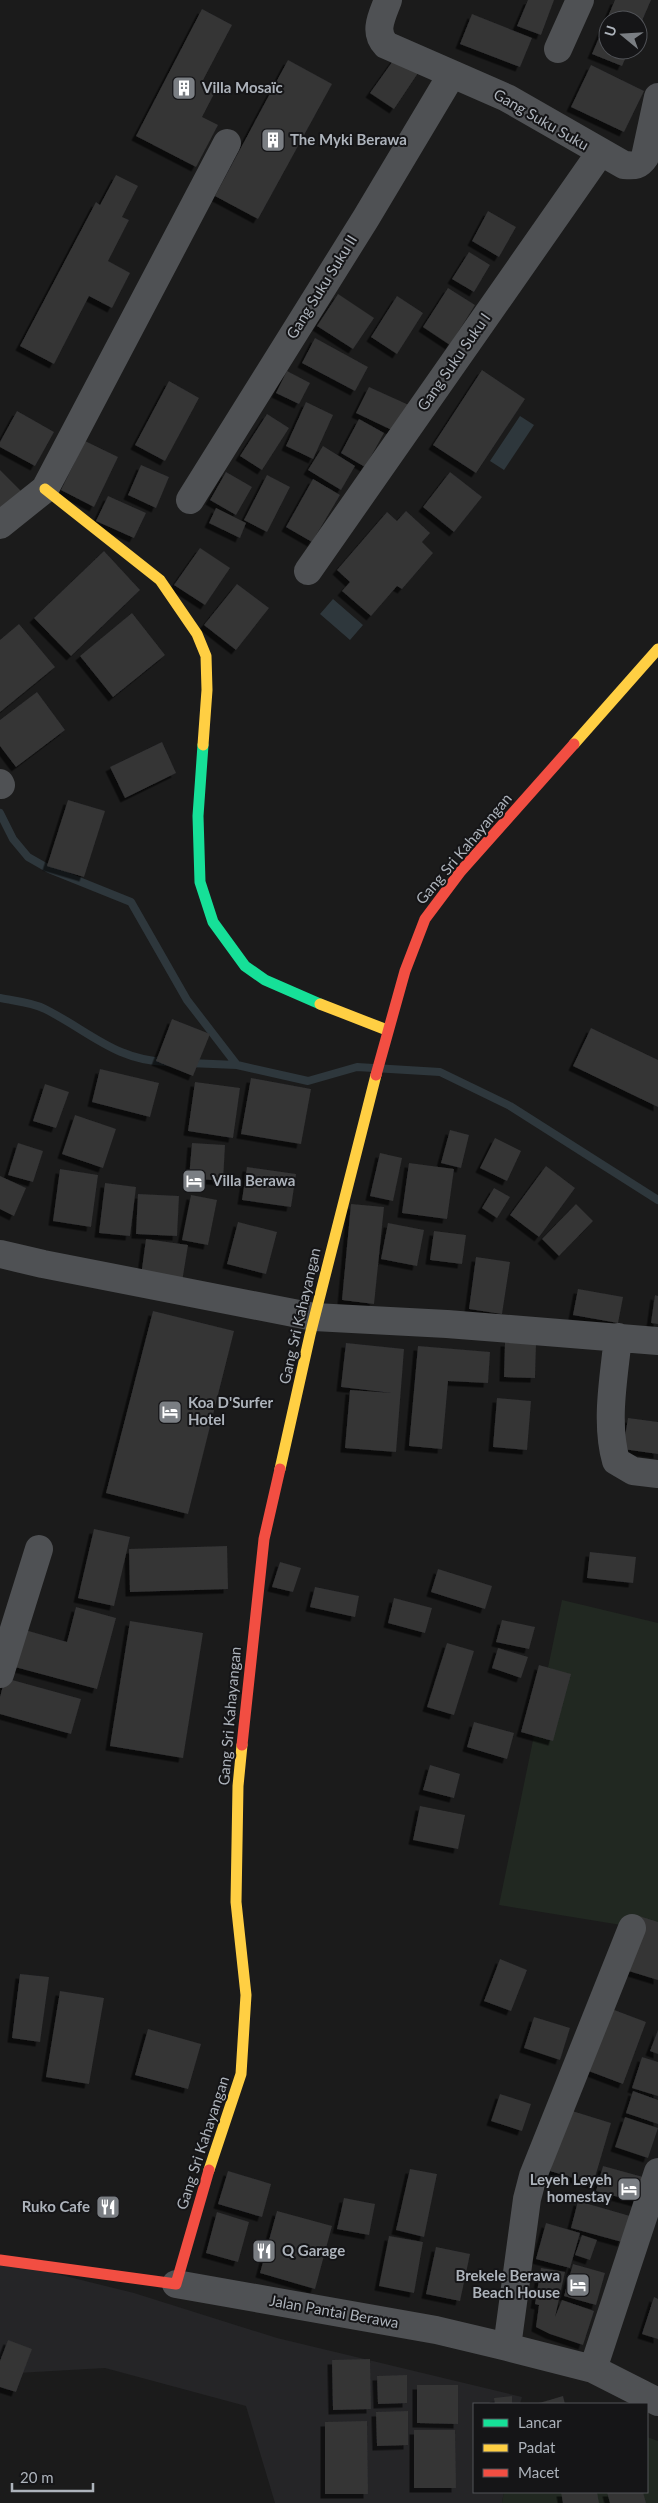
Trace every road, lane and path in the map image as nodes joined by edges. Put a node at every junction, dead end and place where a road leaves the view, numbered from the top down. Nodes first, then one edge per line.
1 (388, 0) edge
2 (580, 0) edge
3 (558, 49) dead end
4 (452, 74) junction
5 (658, 97) edge
6 (226, 143) dead end
7 (600, 153) junction
8 (45, 489) junction
9 (190, 500) dead end
10 (0, 525) edge
11 (308, 570) dead end
12 (658, 649) edge
13 (387, 1030) junction
14 (0, 1254) edge
15 (314, 1317) junction
16 (618, 1337) junction
17 (658, 1341) edge
18 (658, 1474) edge
19 (38, 1549) dead end
20 (0, 1674) edge
21 (632, 1928) dead end
22 (658, 2172) edge
23 (0, 2260) edge
24 (176, 2284) junction
25 (507, 2347) junction
26 (593, 2369) junction
27 (658, 2402) edge

1 - 4 street, Gang Suku Suku
2 - 3 street
4 - 7 street, Gang Suku Suku
4 - 9 street, Gang Suku Suku II
5 - 7 street, Gang Suku Suku
6 - 8 street
7 - 11 street, Gang Suku Suku I
8 - 10 street
8 - 13 street
12 - 13 street, Gang Sri Kahayangan
13 - 15 street, Gang Sri Kahayangan
14 - 15 street
15 - 16 street
15 - 24 street, Gang Sri Kahayangan
16 - 17 street
16 - 18 street
19 - 20 street
21 - 25 street
22 - 26 street
23 - 24 street, Jalan Pantai Berawa
24 - 25 street, Jalan Pantai Berawa
25 - 26 street, Jalan Pantai Berawa
26 - 27 street, Jalan Pantai Berawa

